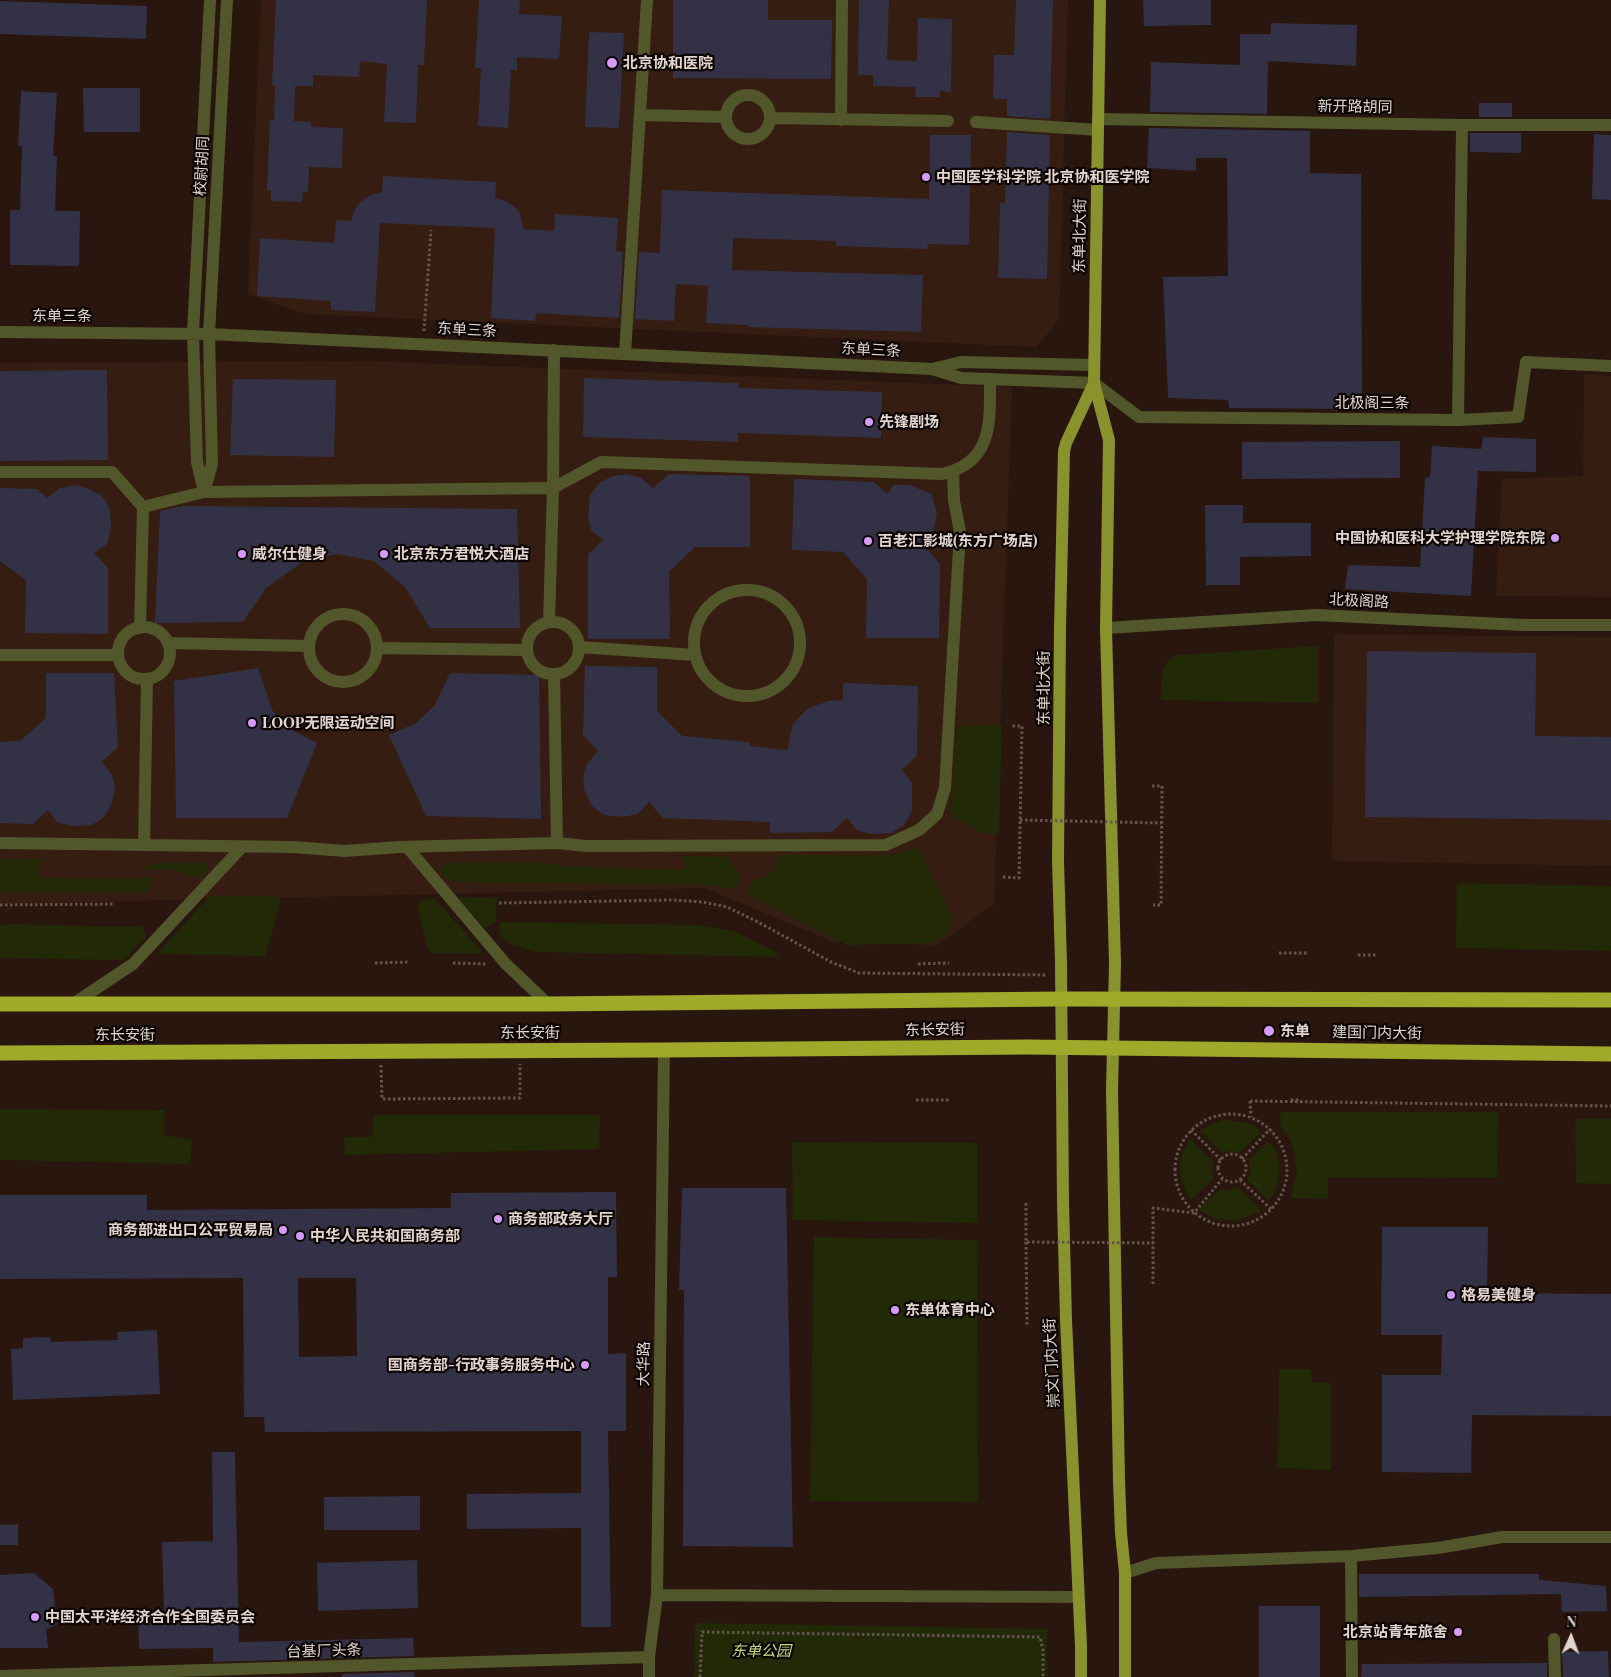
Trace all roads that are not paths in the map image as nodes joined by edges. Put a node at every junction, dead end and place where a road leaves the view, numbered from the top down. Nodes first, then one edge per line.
1 (210, 0) edge
2 (228, 0) edge
3 (647, 0) edge
4 (842, 0) edge
5 (1100, 0) edge
6 (641, 115) junction
7 (726, 117) junction
8 (771, 118) junction
9 (837, 120) junction
10 (948, 121) dead end
11 (976, 122) dead end
12 (1098, 125) junction
13 (1462, 125) junction
14 (1611, 125) edge
15 (0, 332) edge
16 (193, 333) junction
17 (209, 334) junction
18 (554, 350) junction
19 (625, 354) junction
20 (1094, 365) junction
21 (1611, 366) edge
22 (932, 369) junction
23 (990, 380) junction
24 (1094, 383) junction
25 (1458, 420) junction
26 (954, 471) junction
27 (0, 472) edge
28 (553, 488) junction
29 (204, 492) junction
30 (143, 507) junction
31 (549, 622) junction
32 (1611, 625) edge
33 (140, 628) junction
34 (1106, 628) junction
35 (168, 643) junction
36 (309, 646) junction
37 (579, 647) junction
38 (378, 648) junction
39 (526, 650) junction
40 (118, 654) junction
41 (0, 655) edge
42 (695, 655) junction
43 (554, 674) junction
44 (147, 679) junction
45 (0, 843) edge
46 (558, 843) junction
47 (144, 845) junction
48 (242, 847) junction
49 (407, 848) junction
50 (1060, 999) junction
51 (1114, 1000) junction
52 (1611, 1000) edge
53 (0, 1004) edge
54 (73, 1004) junction
55 (548, 1004) junction
56 (1061, 1047) junction
57 (1113, 1047) junction
58 (664, 1050) junction
59 (0, 1053) edge
60 (1611, 1054) edge
61 (1611, 1537) edge
62 (1351, 1556) junction
63 (1126, 1573) junction
64 (657, 1595) junction
65 (1078, 1597) junction
66 (1554, 1639) dead end
67 (649, 1657) junction
68 (0, 1676) edge
69 (649, 1677) edge
70 (1081, 1677) edge
71 (1125, 1677) edge
72 (1352, 1677) edge
73 (1555, 1677) edge

1 - 16 street, 校尉胡同
2 - 17 street, 校尉胡同
3 - 6 street
4 - 9 street
5 - 12 main road, 东单北大街
6 - 7 street
6 - 19 street
7 - 8 street
7 - 8 street
8 - 9 street
9 - 10 street
11 - 12 street, 新开路胡同
12 - 13 street, 新开路胡同
12 - 20 main road, 东单北大街
13 - 14 street, 新开路胡同
13 - 25 street
15 - 16 street, 东单三条
16 - 17 street, 东单三条
16 - 29 street, 校尉胡同
17 - 18 street, 东单三条
17 - 29 street, 校尉胡同
18 - 19 street, 东单三条
18 - 28 street
19 - 22 street, 东单三条
20 - 22 street, 东单三条
20 - 24 main road, 东单北大街
21 - 25 street, 北极阁三条
22 - 23 street, 东单三条
23 - 24 street, 东单三条
23 - 26 street
24 - 25 street, 北极阁三条
24 - 34 main road, 东单北大街
24 - 50 main road, 东单北大街
26 - 28 street
26 - 46 street
27 - 30 street
28 - 29 street
28 - 31 street
29 - 30 street
30 - 33 street
31 - 37 street
31 - 39 street
32 - 34 street, 北极阁路
33 - 35 street
33 - 40 street
34 - 51 main road, 东单北大街
35 - 36 street
35 - 44 street
36 - 38 street
36 - 38 street
37 - 42 street
37 - 43 street
38 - 39 street
39 - 43 street
40 - 41 street
40 - 44 street
42 - 42 street
43 - 46 street
44 - 47 street
45 - 47 street
46 - 49 street
47 - 48 street
48 - 49 street
48 - 54 street
49 - 55 street
50 - 51 highway, 东长安街
50 - 55 highway, 东长安街
50 - 56 main road, 崇文门内大街
51 - 52 highway
51 - 57 main road, 东单北大街
53 - 54 highway, 东长安街
54 - 55 highway, 东长安街
56 - 57 highway, 东长安街
56 - 58 highway, 东长安街
56 - 65 main road, 崇文门内大街
57 - 60 highway, 建国门内大街
57 - 63 main road
58 - 59 highway, 东长安街
58 - 64 street, 大华路
61 - 62 street
62 - 63 street
62 - 72 street
63 - 71 main road
64 - 65 street
64 - 67 street, 大华路
65 - 70 main road, 崇文门内大街
66 - 73 street
67 - 68 street, 台基厂头条
67 - 69 street, 大华路

